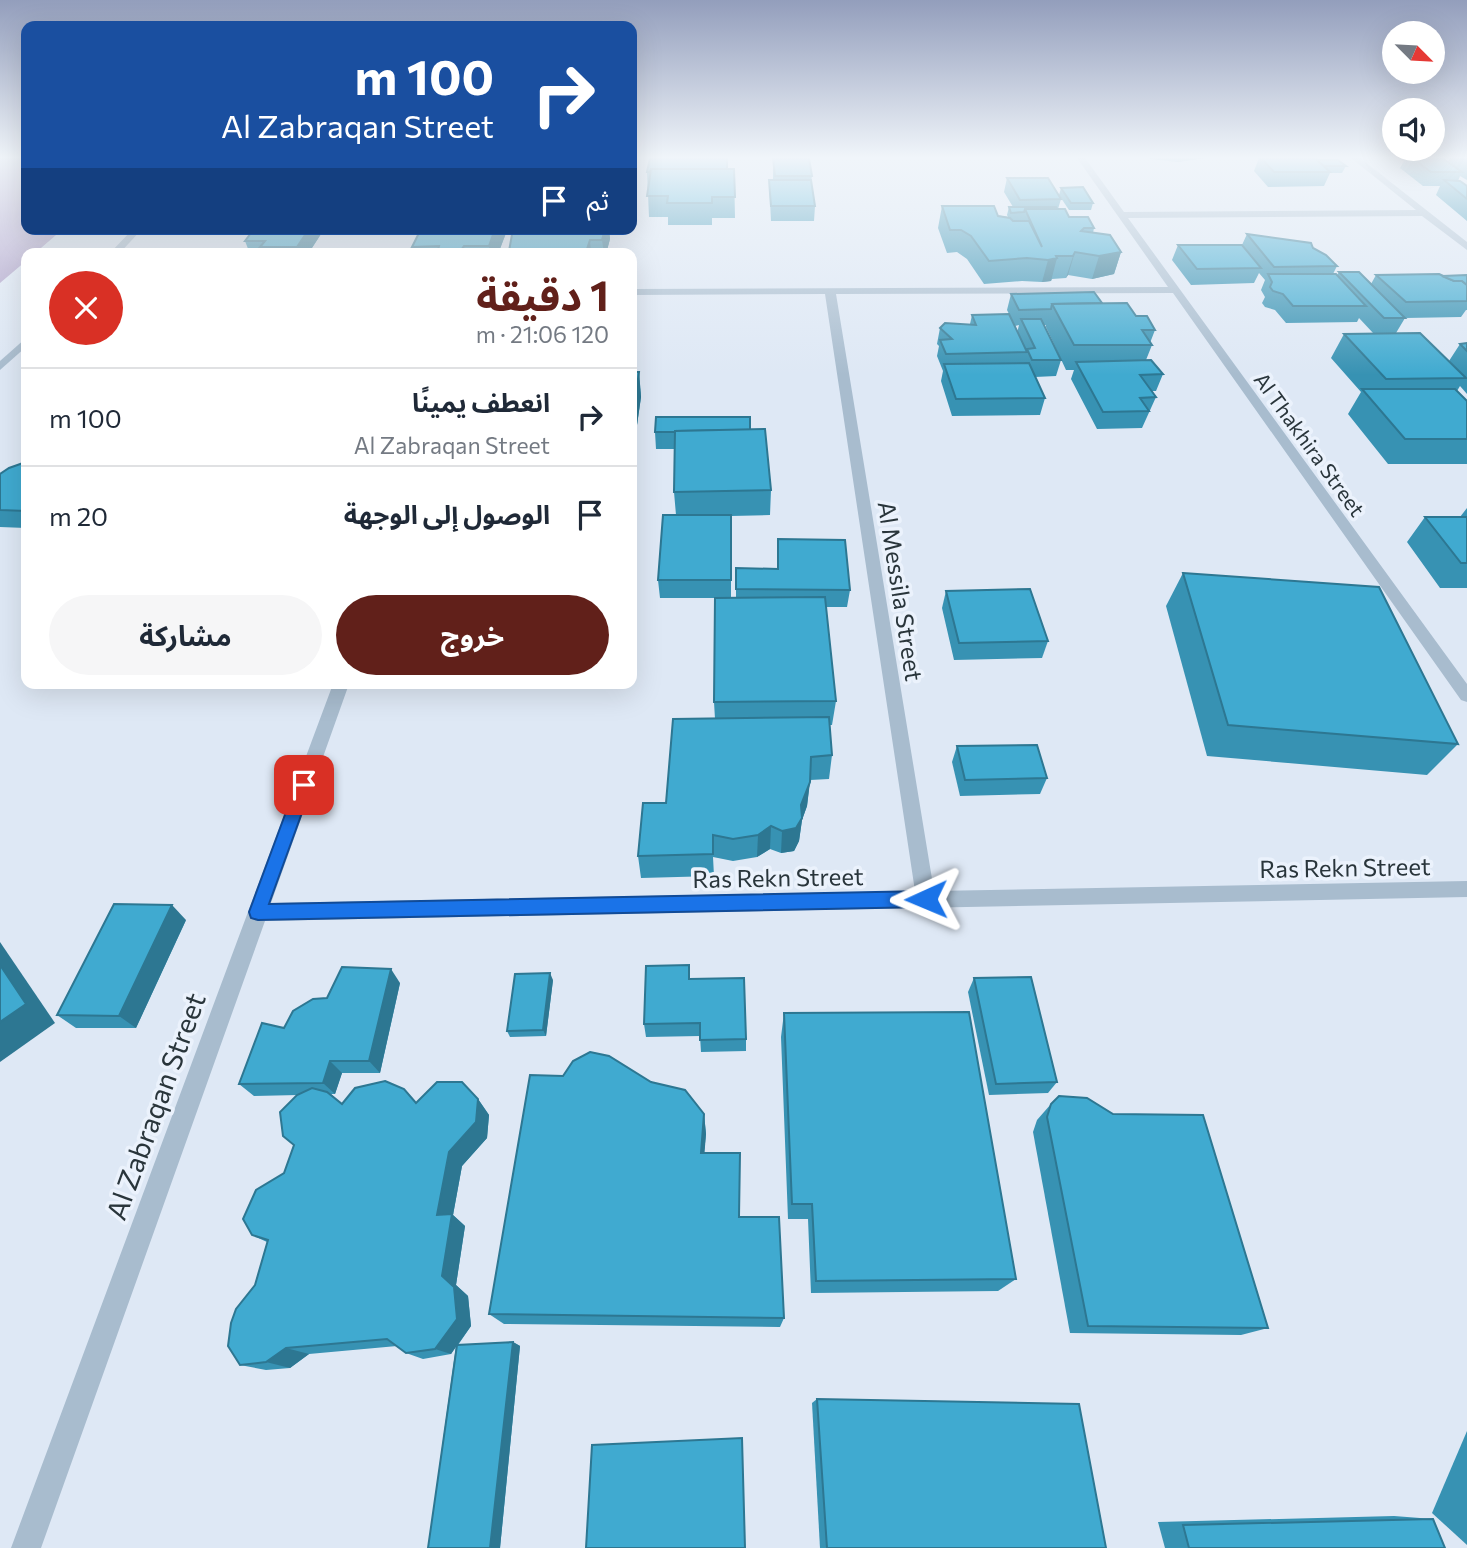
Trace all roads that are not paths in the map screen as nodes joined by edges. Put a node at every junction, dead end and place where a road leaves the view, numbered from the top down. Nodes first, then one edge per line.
1 (1133, 230) edge
2 (1446, 230) edge
3 (132, 235) edge
4 (1467, 247) edge
5 (120, 248) edge
6 (1175, 290) junction
7 (830, 291) junction
8 (637, 292) edge
9 (21, 346) edge
10 (0, 367) edge
11 (339, 689) edge
12 (1467, 696) edge
13 (1467, 889) edge
14 (926, 899) junction
15 (258, 912) junction
16 (26, 1548) edge

1 - 6 street, Al Thakhira Street
2 - 4 street
3 - 5 street
6 - 7 street
6 - 12 street, Al Thakhira Street
7 - 8 street
7 - 14 street, Al Messila Street
9 - 10 street
11 - 15 street, Al Zabraqan Street
13 - 14 street, Ras Rekn Street
14 - 15 street, Ras Rekn Street
15 - 16 street, Al Zabraqan Street

